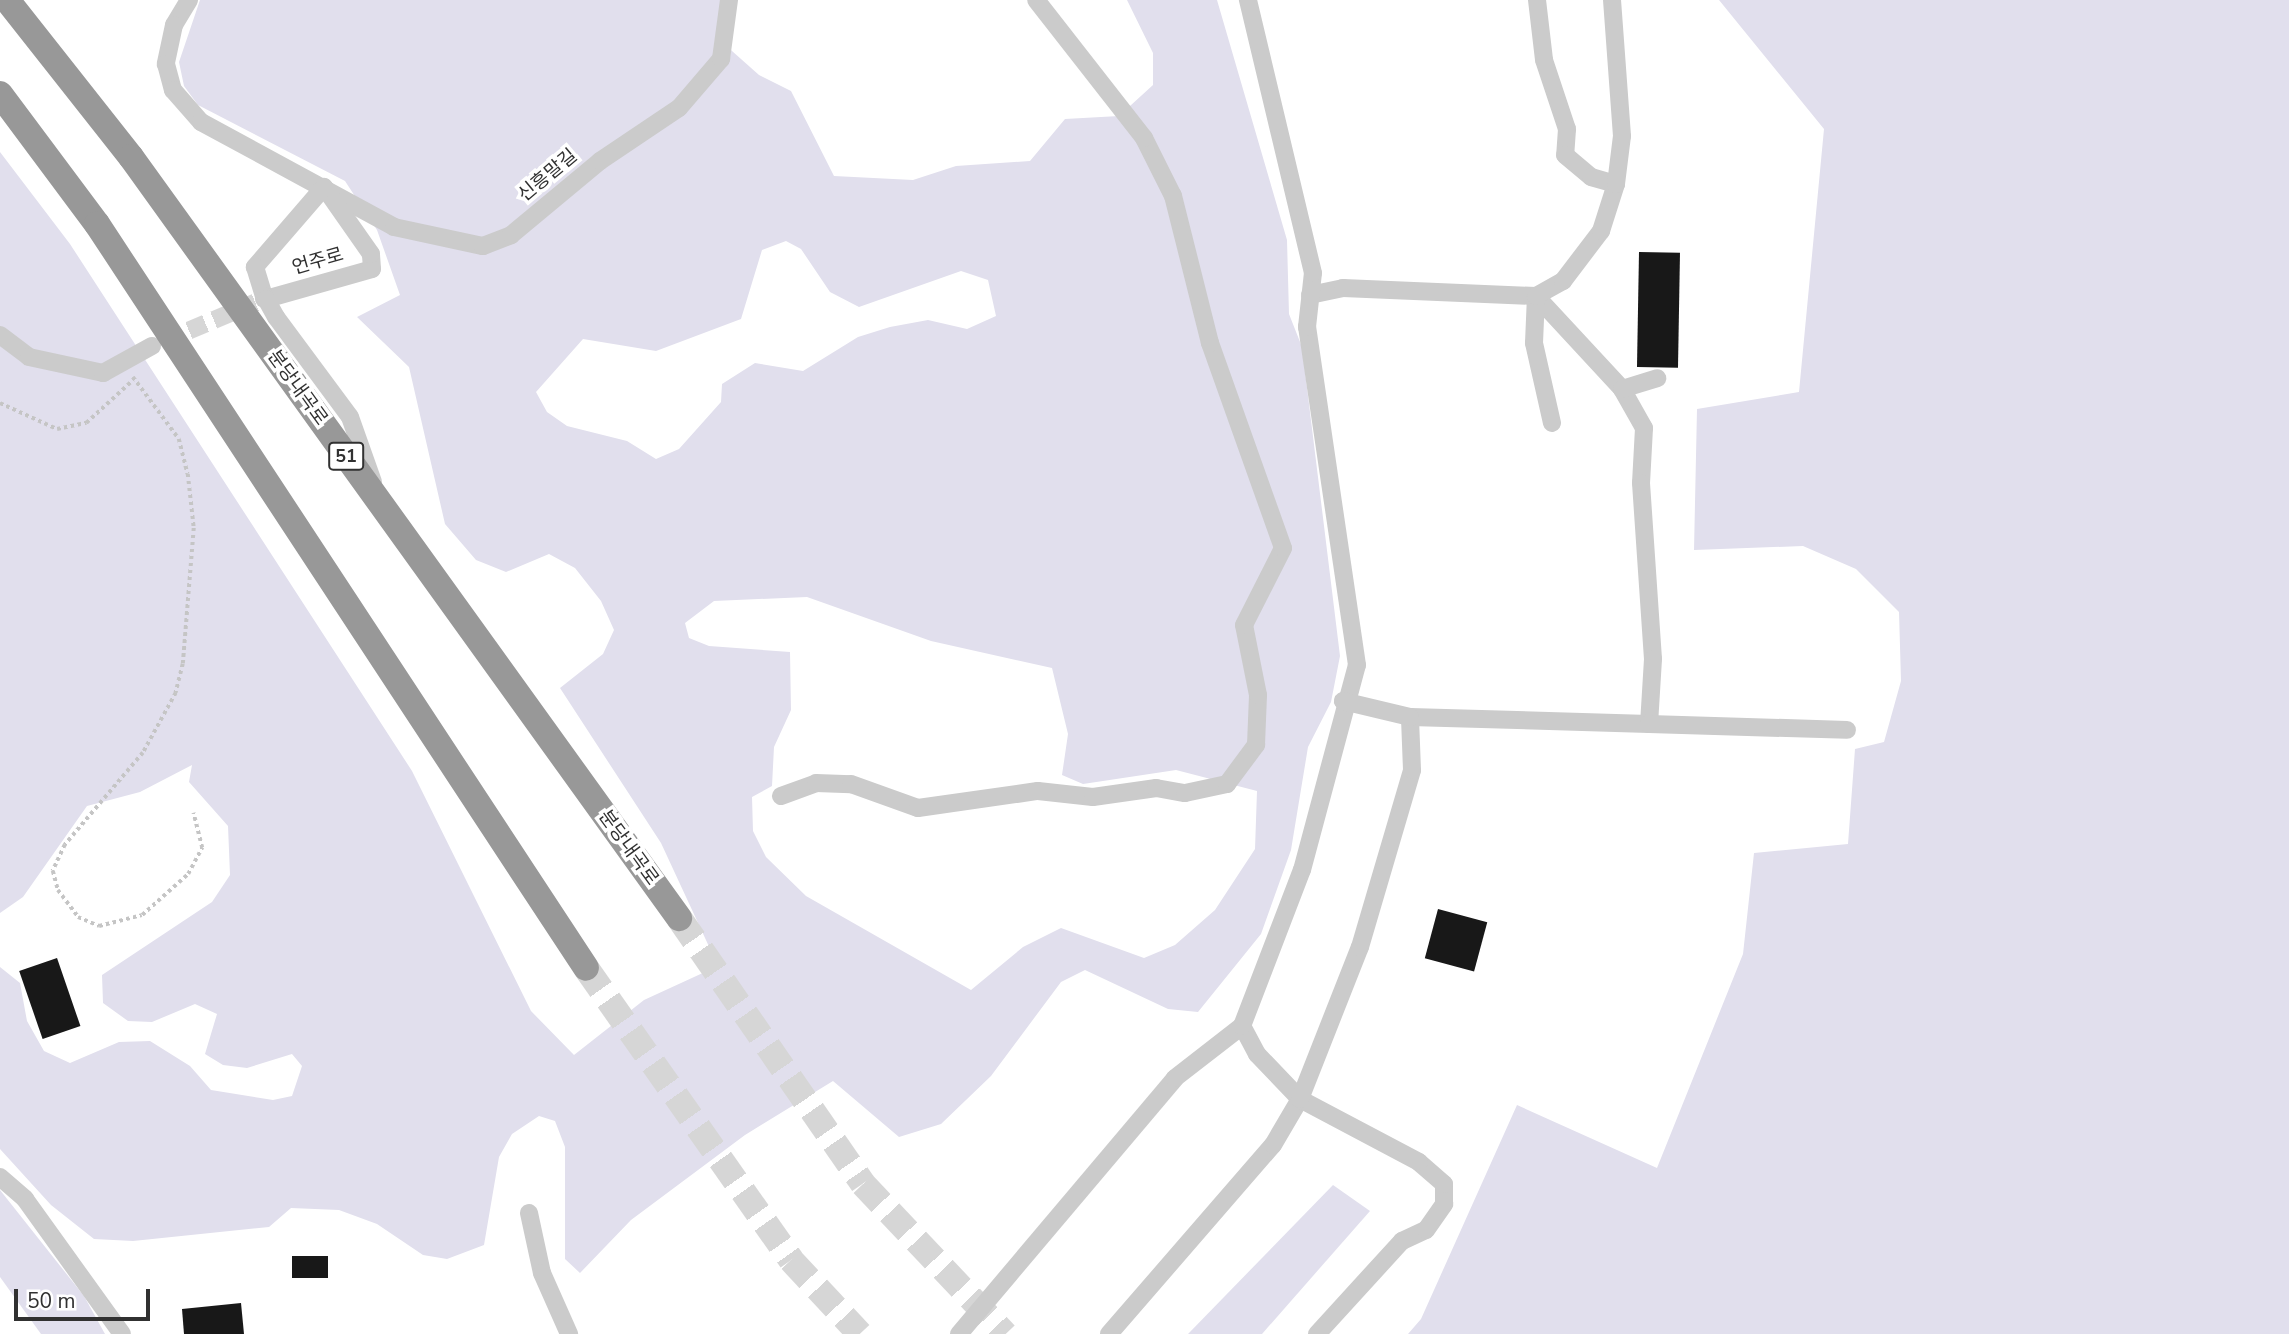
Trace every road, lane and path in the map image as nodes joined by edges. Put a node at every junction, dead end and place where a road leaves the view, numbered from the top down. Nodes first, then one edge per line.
1 (6, 0) edge
2 (189, 0) edge
3 (729, 0) edge
4 (1036, 0) edge
5 (1248, 0) edge
6 (1537, 0) edge
7 (1612, 0) edge
8 (0, 94) edge
9 (1616, 184) junction
10 (324, 187) junction
11 (1310, 295) junction
12 (1536, 296) junction
13 (265, 299) junction
14 (0, 335) edge
15 (152, 346) tunnel mouth
16 (130, 354) junction
17 (1657, 377) dead end
18 (133, 380) junction
19 (1622, 389) junction
20 (0, 404) edge
21 (1552, 423) dead end
22 (381, 505) junction
23 (1343, 701) junction
24 (1410, 717) junction
25 (1649, 724) junction
26 (1847, 730) dead end
27 (781, 796) dead end
28 (193, 813) dead end
29 (678, 918) tunnel mouth
30 (586, 968) tunnel mouth
31 (1242, 1026) junction
32 (1300, 1099) junction
33 (0, 1177) edge
34 (529, 1213) dead end
35 (122, 1334) edge
36 (569, 1334) edge
37 (959, 1334) edge
38 (1109, 1334) edge
39 (1317, 1334) edge

1 - 22 highway, 분당내곡로 / 51
2 - 10 street, 신흥말길
3 - 10 street, 신흥말길
4 - 27 street
5 - 11 street
6 - 9 street
7 - 9 street
8 - 30 highway
9 - 12 street
10 - 13 street
10 - 13 street, 언주로
11 - 12 street
11 - 23 street
12 - 19 street
12 - 21 street
13 - 22 street
14 - 16 street
15 - 16 street
16 - 18 path
17 - 19 street
18 - 20 path
18 - 28 path
19 - 25 street
22 - 29 highway, 분당내곡로 / 51
23 - 24 street
23 - 31 street
24 - 25 street
24 - 32 street
25 - 26 street
31 - 32 street
31 - 37 street
32 - 38 street
32 - 39 street
33 - 35 street
34 - 36 street

